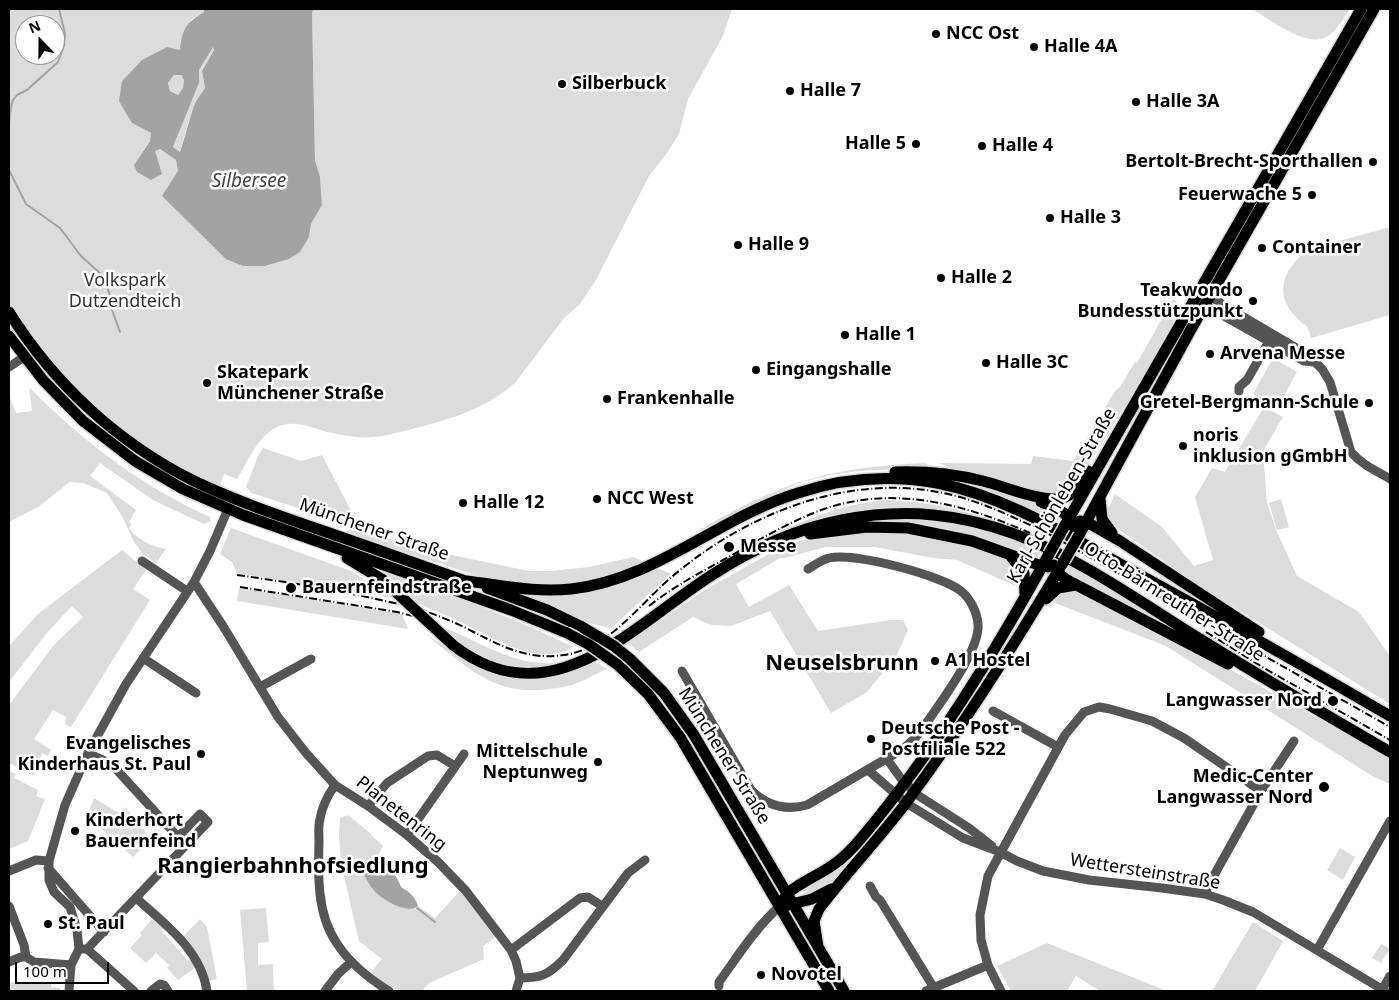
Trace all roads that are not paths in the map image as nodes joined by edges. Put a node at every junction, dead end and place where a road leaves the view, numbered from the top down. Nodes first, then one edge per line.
1 (1361, 9) edge
2 (1374, 9) edge
3 (1203, 297) junction
4 (9, 312) edge
5 (9, 336) edge
6 (1271, 338) junction
7 (36, 351) junction
8 (24, 357) junction
9 (9, 367) edge
10 (1239, 391) dead end
11 (1124, 422) junction
12 (182, 474) junction
13 (866, 479) junction
14 (1390, 479) edge
15 (171, 483) junction
16 (1026, 494) junction
17 (1100, 496) junction
18 (234, 498) junction
19 (228, 509) junction
20 (1086, 522) junction
21 (1071, 529) junction
22 (788, 535) junction
23 (1120, 542) junction
24 (322, 544) junction
25 (1009, 554) junction
26 (142, 561) dead end
27 (1055, 563) junction
28 (808, 569) dead end
29 (466, 581) junction
30 (194, 582) junction
31 (1076, 584) junction
32 (187, 591) junction
33 (1025, 596) junction
34 (1034, 611) junction
35 (1284, 655) junction
36 (143, 658) junction
37 (311, 659) dead end
38 (682, 671) dead end
39 (1273, 684) junction
40 (260, 687) junction
41 (196, 693) dead end
42 (994, 711) dead end
43 (1390, 716) edge
44 (1294, 741) dead end
45 (1058, 747) junction
46 (1390, 752) edge
47 (88, 753) junction
48 (464, 754) dead end
49 (886, 759) junction
50 (455, 766) junction
51 (868, 770) junction
52 (904, 782) junction
53 (335, 785) junction
54 (1261, 791) junction
55 (914, 792) junction
56 (895, 794) junction
57 (906, 803) junction
58 (368, 806) junction
59 (1390, 821) edge
60 (407, 834) junction
61 (178, 837) junction
62 (186, 845) junction
63 (1000, 852) junction
64 (645, 860) dead end
65 (48, 864) junction
66 (9, 871) edge
67 (841, 883) junction
68 (870, 886) dead end
69 (1205, 894) junction
70 (136, 898) junction
71 (790, 899) junction
72 (9, 906) edge
73 (602, 906) junction
74 (780, 906) junction
75 (104, 932) junction
76 (818, 947) junction
77 (83, 949) junction
78 (511, 950) junction
79 (1317, 950) junction
80 (26, 956) junction
81 (9, 962) edge
82 (351, 962) junction
83 (71, 965) junction
84 (988, 965) junction
85 (1390, 976) edge
86 (520, 978) junction
87 (719, 986) dead end
88 (930, 990) edge
89 (1384, 990) edge
90 (70, 991) edge
91 (134, 991) edge
92 (151, 991) edge
93 (168, 991) edge
94 (207, 991) edge
95 (325, 991) edge
96 (389, 991) edge
97 (516, 991) edge
98 (829, 991) edge
99 (844, 991) edge
100 (1001, 991) edge

1 - 3 main road, Karl-Schönleben-Straße
2 - 3 main road, Karl-Schönleben-Straße
3 - 6 street
3 - 11 main road, Karl-Schönleben-Straße
3 - 17 main road, Karl-Schönleben-Straße
4 - 7 main road, Münchener Straße
5 - 8 main road, Münchener Straße
6 - 10 street
6 - 14 street
7 - 8 main road
7 - 12 main road, Münchener Straße
8 - 9 street
8 - 15 main road, Münchener Straße
11 - 16 main road, Otto-Bärnreuther-Straße
11 - 21 main road, Karl-Schönleben-Straße
12 - 15 main road
12 - 18 main road, Münchener Straße
13 - 16 main road, Otto-Bärnreuther-Straße
13 - 29 main road, Otto-Bärnreuther-Straße
13 - 35 main road, Otto-Bärnreuther-Straße
15 - 19 main road, Münchener Straße
16 - 21 main road, Otto-Bärnreuther-Straße
17 - 20 main road, Karl-Schönleben-Straße
17 - 23 main road, Otto-Bärnreuther-Straße
18 - 19 main road
18 - 29 main road, Münchener Straße
19 - 24 main road, Münchener Straße
19 - 30 street
20 - 21 main road, Karl-Schönleben-Straße
20 - 23 main road, Otto-Bärnreuther-Straße
21 - 27 main road, Karl-Schönleben-Straße, bridge
21 - 27 main road, Karl-Schönleben-Straße, bridge
22 - 24 main road, Otto-Bärnreuther-Straße, bridge
22 - 25 main road, Otto-Bärnreuther-Straße
22 - 39 main road, Otto-Bärnreuther-Straße
23 - 35 main road, Otto-Bärnreuther-Straße
24 - 74 main road, Münchener Straße, bridge
25 - 27 main road, Otto-Bärnreuther-Straße
25 - 33 main road
26 - 32 street
27 - 31 main road, Otto-Bärnreuther-Straße
27 - 33 main road, Karl-Schönleben-Straße
27 - 34 main road, Karl-Schönleben-Straße
28 - 49 street
29 - 71 main road, Münchener Straße, bridge
30 - 32 street
30 - 40 street
31 - 34 main road
31 - 39 main road, Otto-Bärnreuther-Straße
32 - 36 street
33 - 52 main road, Karl-Schönleben-Straße
34 - 55 main road, Karl-Schönleben-Straße
35 - 43 main road, Otto-Bärnreuther-Straße
36 - 41 street
36 - 47 street
37 - 40 street
38 - 51 street
39 - 46 main road, Otto-Bärnreuther-Straße
40 - 53 street
42 - 45 street
44 - 54 street
45 - 54 street
45 - 63 street
47 - 61 street
47 - 65 street
48 - 50 street
49 - 51 street
49 - 52 street
50 - 58 street
50 - 60 street
51 - 56 street
52 - 55 street, Wettersteinstraße
52 - 56 main road, Karl-Schönleben-Straße
53 - 58 street, Planetenring
53 - 82 street, Planetenring
54 - 69 street
55 - 57 main road, Karl-Schönleben-Straße
55 - 63 street, Wettersteinstraße
56 - 57 street, Wettersteinstraße
56 - 71 main road, Karl-Schönleben-Straße
57 - 63 street, Wettersteinstraße
57 - 67 main road, Karl-Schönleben-Straße
58 - 60 street, Planetenring
59 - 79 street
60 - 78 street, Planetenring
61 - 62 street
61 - 62 street
62 - 70 street
63 - 69 street, Wettersteinstraße
63 - 84 street
64 - 73 street
65 - 66 street
65 - 75 street
65 - 77 street
67 - 71 main road, Karl-Schönleben-Straße
67 - 76 main road, Karl-Schönleben-Straße
68 - 88 street
69 - 79 street, Wettersteinstraße
70 - 75 street
70 - 94 street
71 - 74 main road, Karl-Schönleben-Straße
71 - 76 main road, Münchener Straße
72 - 80 street
73 - 78 street
73 - 86 street
74 - 87 street
74 - 98 main road, Münchener Straße
75 - 77 street
76 - 99 main road, Münchener Straße
77 - 83 street
77 - 91 street
78 - 86 street, Planetenring
79 - 89 street, Wettersteinstraße
80 - 81 street
80 - 83 street
82 - 95 street
82 - 96 street, Planetenring
83 - 90 street
84 - 88 street
84 - 100 street
85 - 89 street
86 - 97 street
92 - 93 street

